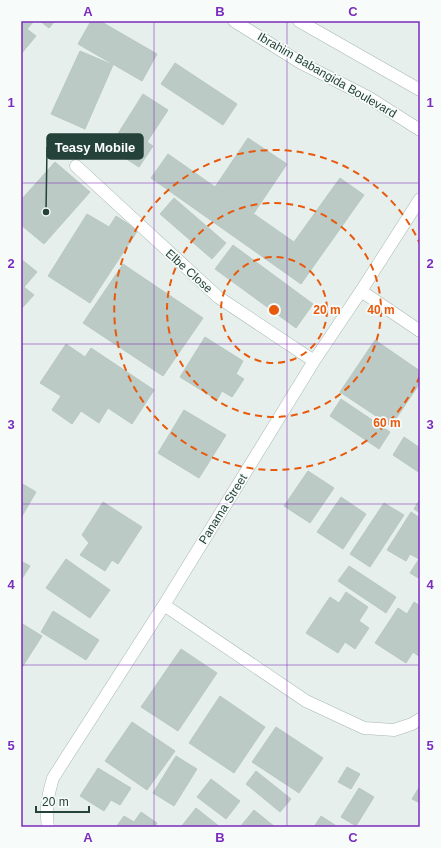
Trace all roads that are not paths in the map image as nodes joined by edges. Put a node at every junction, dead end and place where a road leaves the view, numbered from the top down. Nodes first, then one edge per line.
1 (234, 21) edge
2 (299, 21) edge
3 (414, 83) edge
4 (420, 90) edge
5 (420, 130) edge
6 (76, 166) dead end
7 (420, 199) edge
8 (361, 291) junction
9 (420, 331) edge
10 (314, 361) junction
11 (164, 605) junction
12 (420, 719) edge
13 (48, 827) edge

1 - 5 street, Ibrahim Babangida Boulevard
2 - 3 street
3 - 4 street
6 - 10 street, Elbe Close
7 - 8 street, Panama Street
8 - 9 street
8 - 10 street, Panama Street
10 - 11 street, Panama Street
11 - 12 street
11 - 13 street, Panama Street

